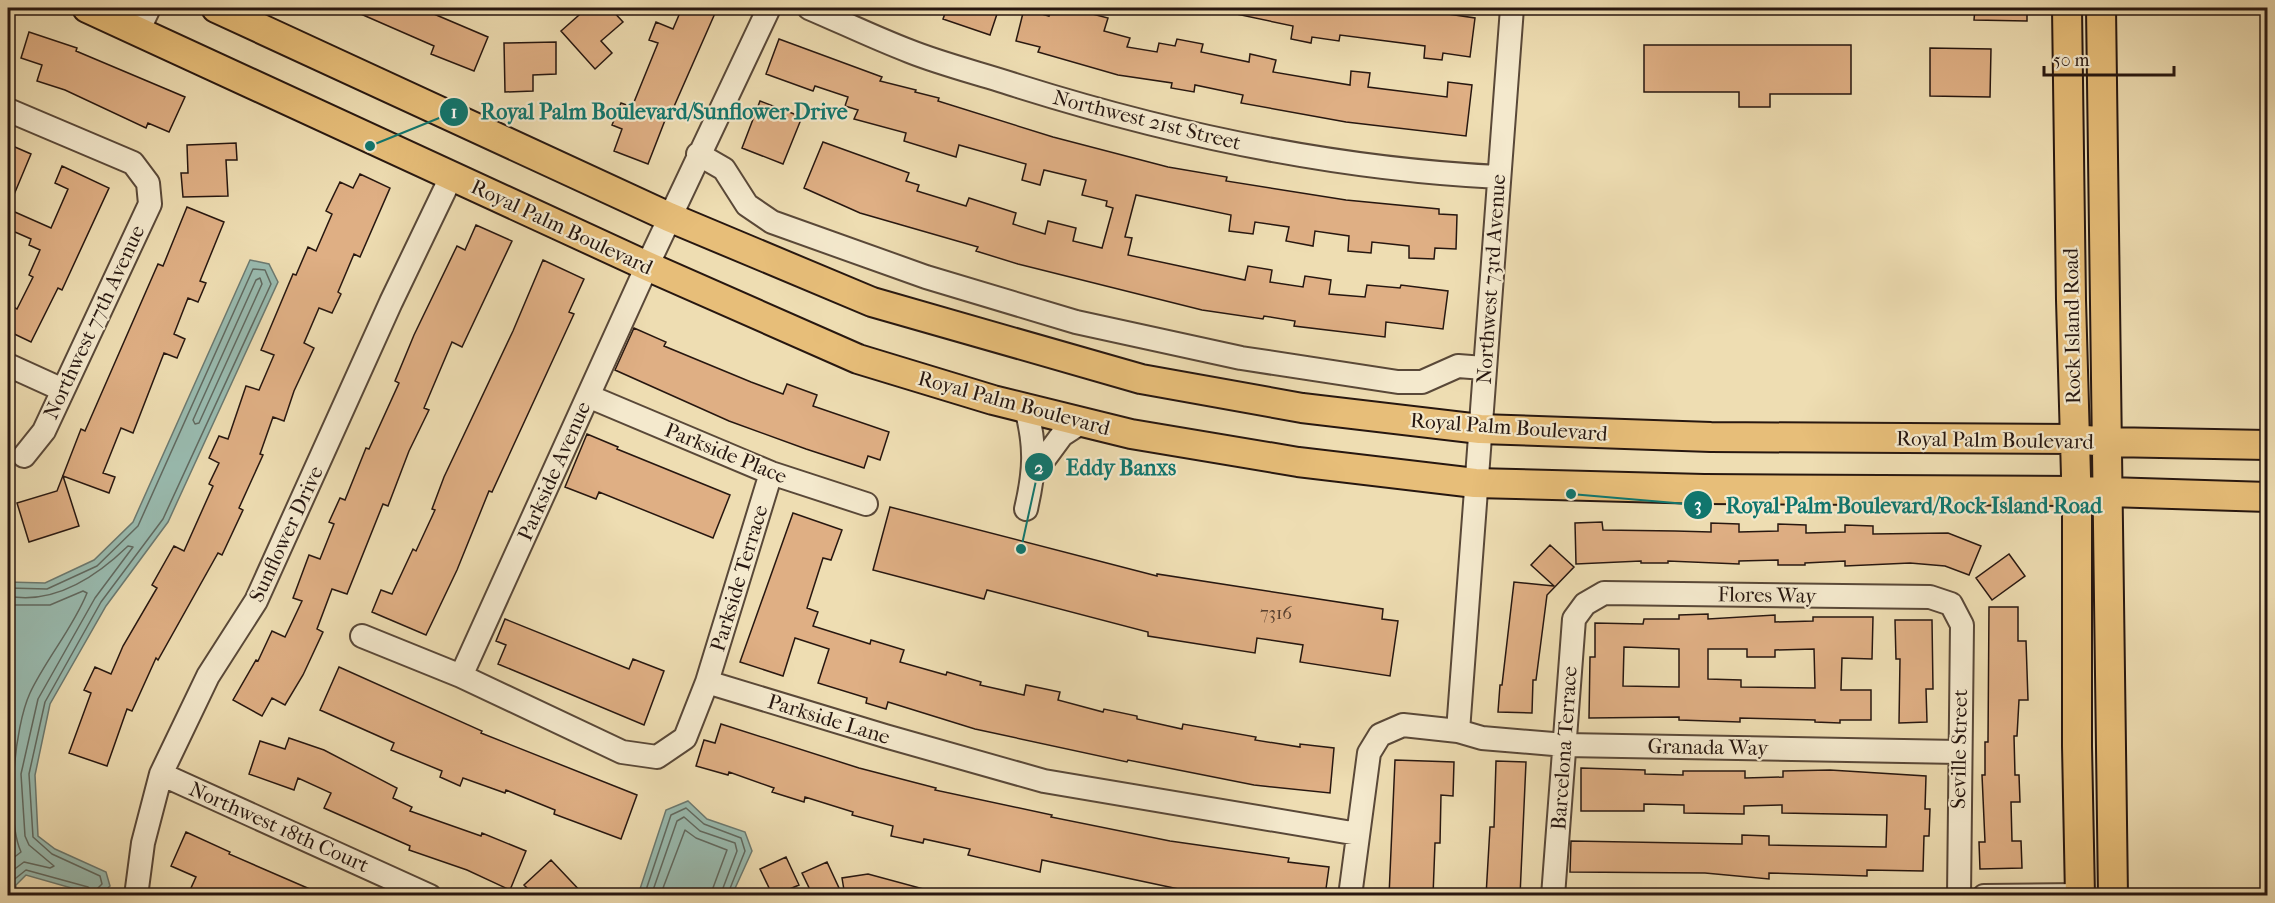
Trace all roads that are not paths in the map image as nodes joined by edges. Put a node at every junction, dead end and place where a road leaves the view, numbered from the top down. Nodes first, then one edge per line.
1 (87, 8) edge
2 (216, 8) edge
3 (769, 8) edge
4 (809, 8) edge
5 (1512, 8) edge
6 (2067, 8) edge
7 (2101, 8) edge
8 (144, 19) edge
9 (8, 110) edge
10 (698, 154) junction
11 (452, 175) junction
12 (1499, 177) junction
13 (669, 217) junction
14 (647, 266) junction
15 (8, 365) edge
16 (1484, 368) junction
17 (63, 390) junction
18 (588, 396) junction
19 (1026, 408) junction
20 (1082, 422) junction
21 (1480, 429) junction
22 (2075, 439) junction
23 (2108, 442) junction
24 (2268, 445) edge
25 (24, 456) dead end
26 (771, 473) junction
27 (1034, 473) junction
28 (1476, 483) junction
29 (2077, 491) junction
30 (2107, 493) junction
31 (2268, 497) edge
32 (866, 504) dead end
33 (1026, 509) dead end
34 (1585, 604) joint
35 (1951, 604) joint
36 (362, 636) dead end
37 (460, 676) junction
38 (707, 682) junction
39 (1458, 730) junction
40 (1565, 745) junction
41 (1959, 752) junction
42 (161, 774) junction
43 (1358, 834) junction
44 (2080, 895) edge
45 (136, 896) edge
46 (430, 896) edge
47 (1350, 896) edge
48 (1553, 896) edge
49 (1959, 896) edge
50 (1983, 896) edge
51 (2113, 896) edge

1 - 8 main road, Royal Palm Boulevard
2 - 13 main road, Royal Palm Boulevard
3 - 10 street, Parkside Avenue
4 - 12 street, Northwest 21st Street
5 - 12 street, Northwest 73rd Avenue
6 - 22 main road, Rock Island Road
7 - 23 main road, Rock Island Road
8 - 11 main road, Royal Palm Boulevard
9 - 17 street, Northwest 77th Avenue
10 - 13 street, Parkside Avenue
10 - 16 street
11 - 14 main road, Royal Palm Boulevard
11 - 42 street, Sunflower Drive
12 - 16 street, Northwest 73rd Avenue
13 - 14 street, Parkside Avenue
13 - 21 main road, Royal Palm Boulevard
14 - 18 street, Parkside Avenue
14 - 19 main road, Royal Palm Boulevard
15 - 17 street
16 - 21 street, Northwest 73rd Avenue
17 - 25 street, Northwest 77th Avenue
18 - 26 street, Parkside Place
18 - 37 street, Parkside Avenue
19 - 20 main road, Royal Palm Boulevard
19 - 27 street
20 - 27 street
20 - 28 main road, Royal Palm Boulevard
21 - 22 main road, Royal Palm Boulevard
21 - 28 street, Northwest 73rd Avenue
22 - 23 main road, Royal Palm Boulevard
22 - 29 main road, Rock Island Road
23 - 24 main road, Royal Palm Boulevard
23 - 30 main road, Rock Island Road
26 - 32 street, Parkside Place
26 - 38 street, Parkside Terrace
27 - 33 street
28 - 29 main road, Royal Palm Boulevard
28 - 39 street, Northwest 73rd Avenue
29 - 30 main road, Royal Palm Boulevard
29 - 44 main road, Rock Island Road
30 - 31 main road, Royal Palm Boulevard
30 - 51 main road, Rock Island Road
34 - 35 street, Flores Way
34 - 40 street, Barcelona Terrace
35 - 41 street, Seville Street
36 - 37 street
37 - 38 street
38 - 43 street, Parkside Lane
39 - 40 street, Granada Way
39 - 43 street, Granada Way
40 - 41 street, Granada Way
40 - 48 street, Barcelona Terrace
41 - 49 street, Seville Street
42 - 45 street, Sunflower Drive
42 - 46 street, Northwest 18th Court
43 - 47 street, Granada Way
44 - 50 street

